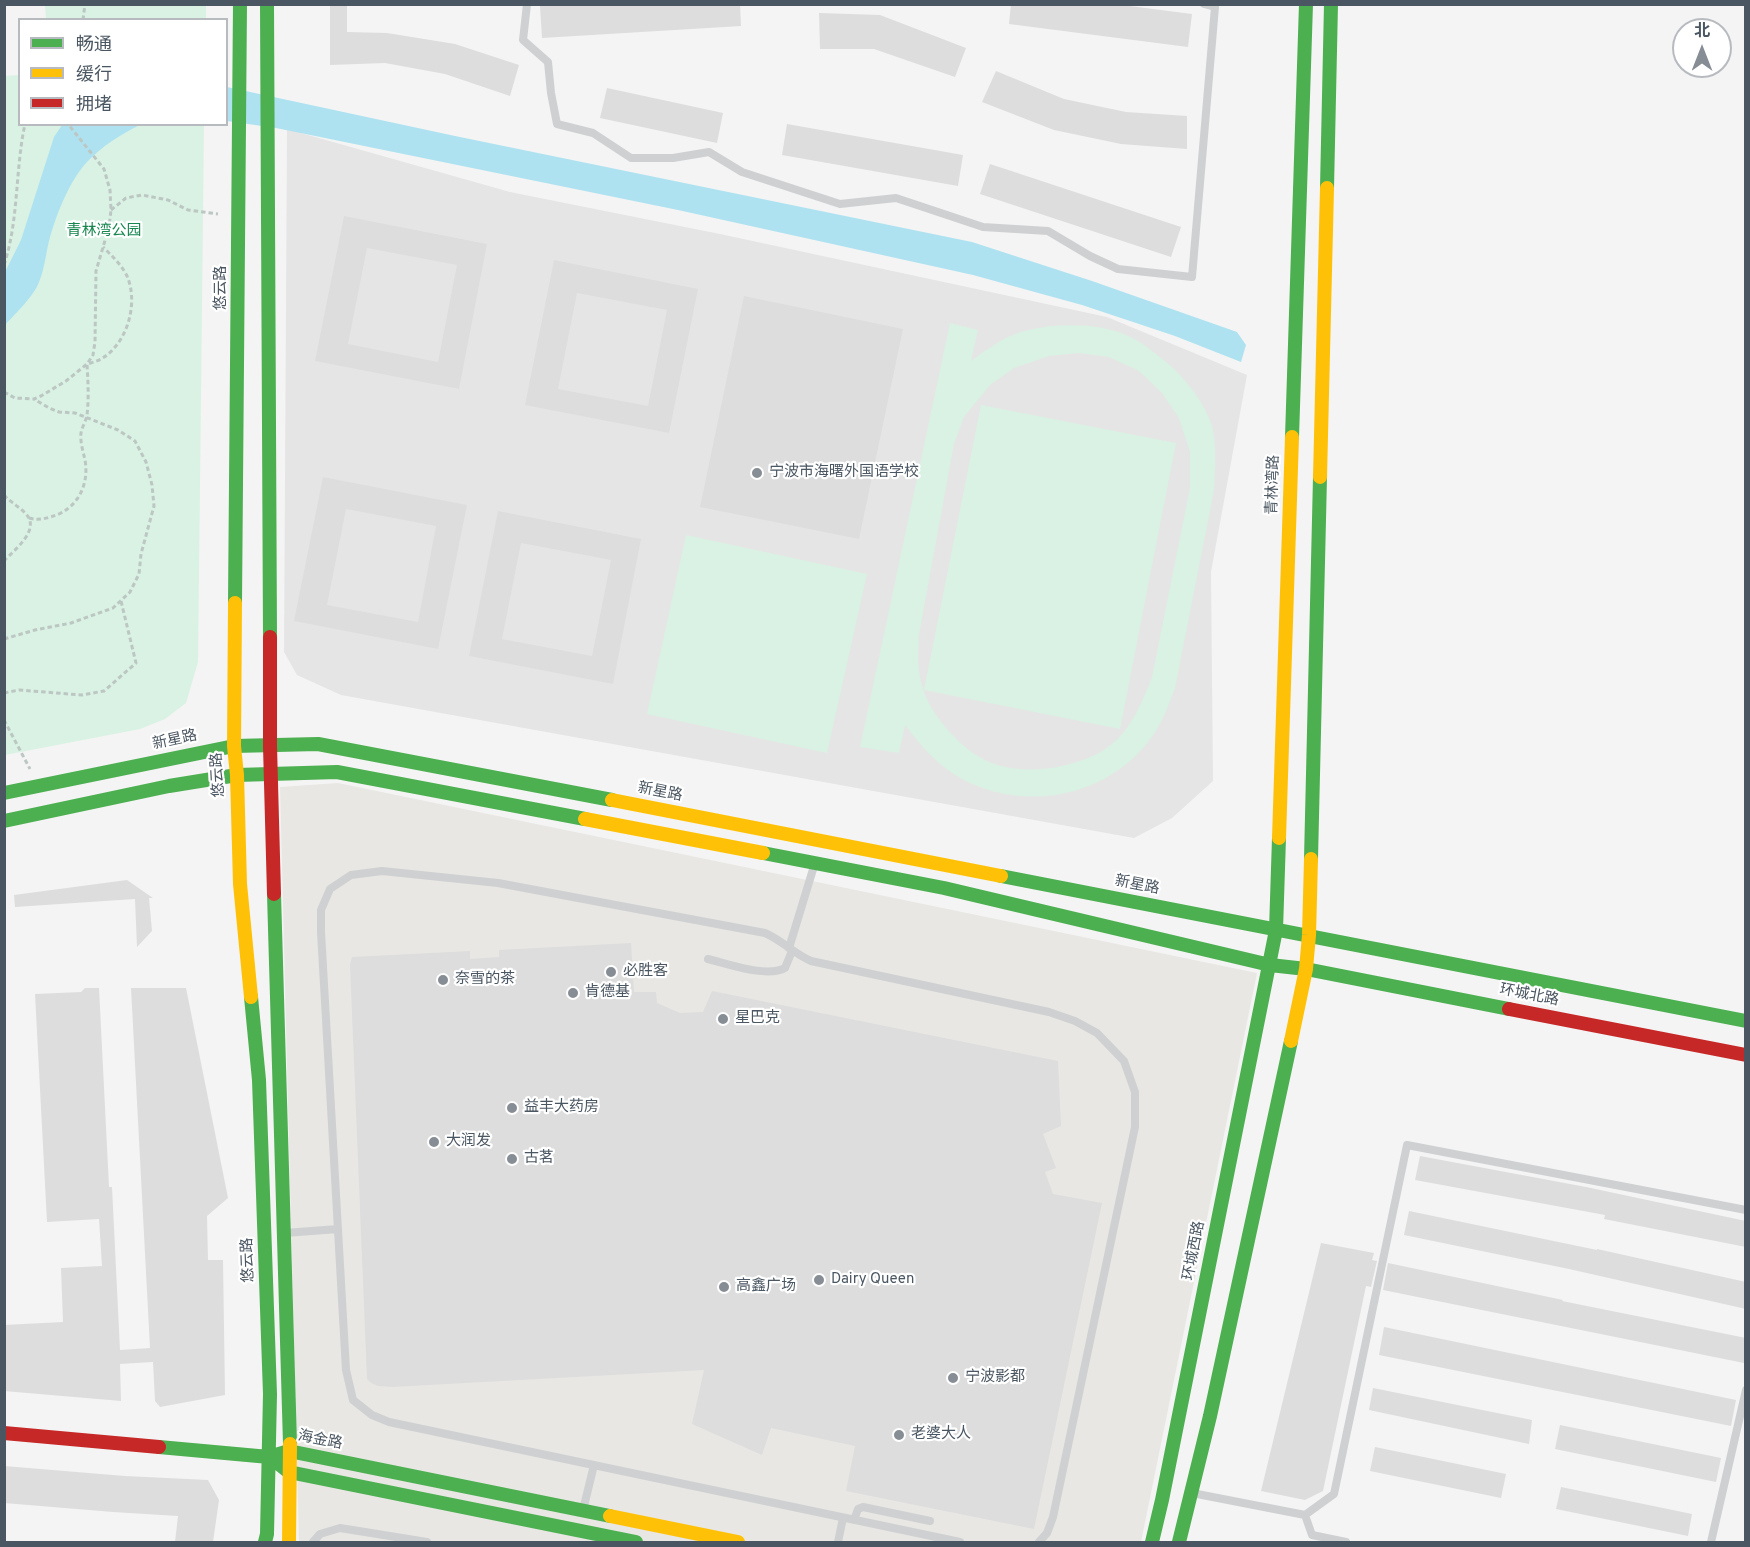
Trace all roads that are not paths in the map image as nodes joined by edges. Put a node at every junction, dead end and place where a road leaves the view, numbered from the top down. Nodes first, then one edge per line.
1 (240, 4) edge
2 (267, 4) edge
3 (527, 4) edge
4 (1204, 4) edge
5 (1306, 4) edge
6 (1331, 4) edge
7 (234, 746) junction
8 (270, 746) junction
9 (272, 773) junction
10 (237, 775) junction
11 (4, 793) edge
12 (4, 821) edge
13 (815, 862) junction
14 (1276, 930) junction
15 (1309, 935) junction
16 (790, 949) junction
17 (708, 959) dead end
18 (1270, 965) junction
19 (1306, 969) junction
20 (1746, 1020) edge
21 (1746, 1056) edge
22 (1746, 1210) edge
23 (338, 1229) junction
24 (285, 1233) junction
25 (1746, 1389) edge
26 (4, 1433) edge
27 (289, 1451) junction
28 (269, 1456) junction
29 (594, 1465) junction
30 (289, 1472) junction
31 (1191, 1493) junction
32 (583, 1511) junction
33 (1305, 1515) junction
34 (843, 1518) junction
35 (854, 1520) junction
36 (930, 1521) dead end
37 (1311, 1539) edge
38 (265, 1542) edge
39 (289, 1542) edge
40 (313, 1542) edge
41 (427, 1542) edge
42 (636, 1542) edge
43 (738, 1542) edge
44 (838, 1542) edge
45 (960, 1542) edge
46 (1039, 1542) edge
47 (1152, 1542) edge
48 (1179, 1542) edge
49 (1346, 1542) edge
50 (1711, 1542) edge

1 - 7 main road, 悠云路
2 - 8 main road
3 - 4 lane
5 - 14 main road, 青林湾路
6 - 15 main road
7 - 8 main road, 新星路
7 - 10 main road, 悠云路
7 - 11 main road, 新星路
8 - 9 main road
8 - 14 main road, 新星路
9 - 10 main road
9 - 13 main road
9 - 24 main road
10 - 12 main road
10 - 28 main road, 悠云路
13 - 16 lane
13 - 18 main road
14 - 15 main road, 新星路
14 - 18 main road, 青林湾路
15 - 19 main road
15 - 20 main road, 环城北路
16 - 17 lane
16 - 23 lane
16 - 46 lane
18 - 19 main road
18 - 47 main road, 环城西路
19 - 21 main road, 环城北路
19 - 31 main road
22 - 33 lane
23 - 24 lane
23 - 29 lane
24 - 27 main road
25 - 50 lane
26 - 28 main road
27 - 28 main road, 海金路
27 - 30 main road
27 - 32 main road, 海金路
28 - 30 main road
28 - 38 main road, 悠云路
29 - 32 lane
29 - 34 lane
30 - 39 main road
30 - 42 main road
31 - 33 lane
31 - 48 main road
32 - 43 main road, 海金路
33 - 37 lane
34 - 35 lane
34 - 44 lane
35 - 36 lane
35 - 45 lane
37 - 49 lane
40 - 41 lane

